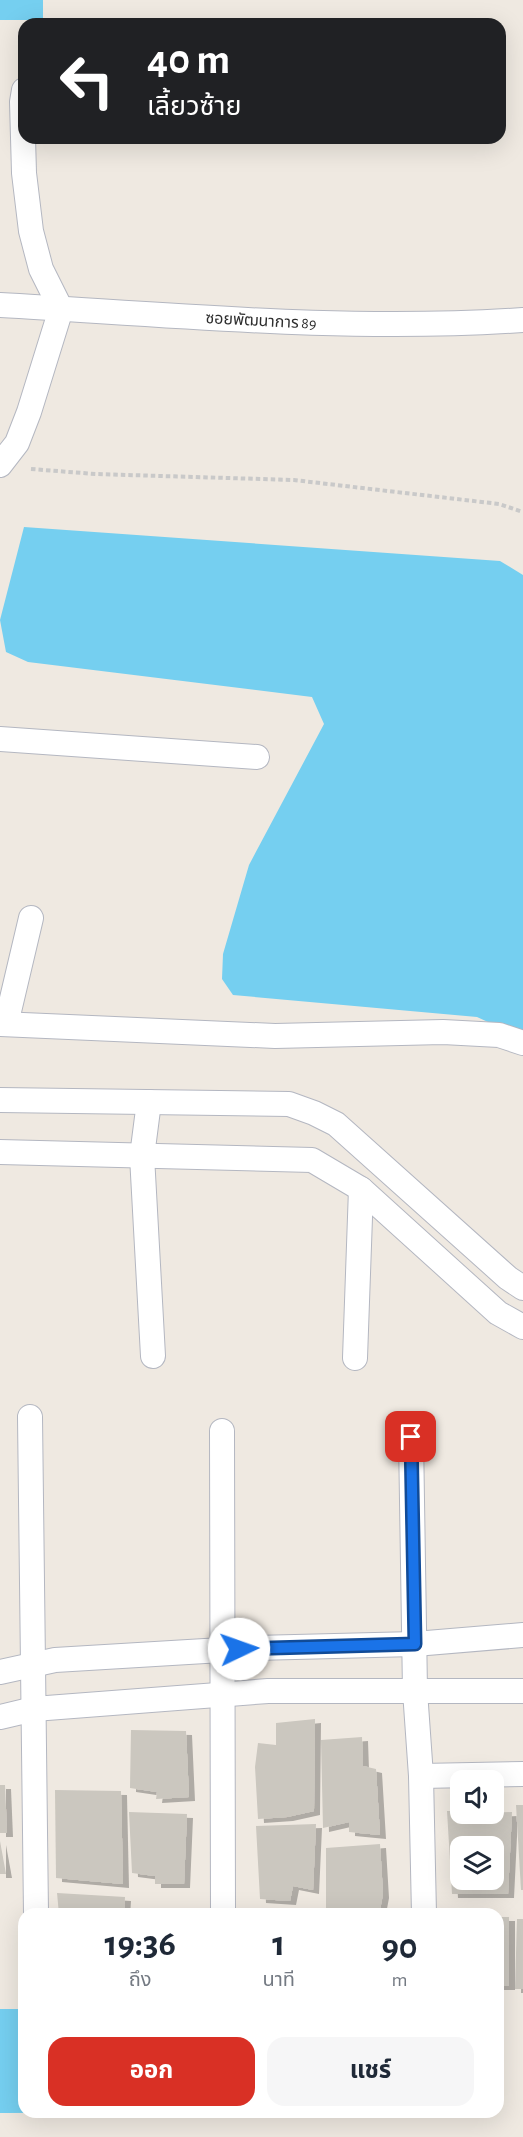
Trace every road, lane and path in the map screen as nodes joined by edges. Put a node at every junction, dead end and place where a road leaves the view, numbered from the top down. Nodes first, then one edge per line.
1 (23, 144) edge
2 (0, 305) edge
3 (61, 309) junction
4 (523, 320) edge
5 (0, 465) edge
6 (24, 469) dead end
7 (523, 512) edge
8 (0, 739) edge
9 (257, 757) dead end
10 (31, 918) dead end
11 (3, 1024) edge
12 (523, 1043) edge
13 (0, 1100) edge
14 (149, 1102) junction
15 (0, 1152) edge
16 (142, 1156) junction
17 (361, 1189) junction
18 (523, 1288) edge
19 (523, 1327) edge
20 (153, 1356) dead end
21 (355, 1358) dead end
22 (30, 1417) dead end
23 (222, 1431) dead end
24 (411, 1437) dead end
25 (523, 1635) edge
26 (415, 1644) junction
27 (223, 1650) junction
28 (33, 1664) junction
29 (0, 1672) edge
30 (415, 1690) junction
31 (523, 1691) edge
32 (223, 1695) junction
33 (34, 1709) junction
34 (0, 1717) edge
35 (523, 1774) edge
36 (421, 1776) junction
37 (36, 1908) edge
38 (224, 1908) edge
39 (424, 1908) edge

1 - 3 street
2 - 3 street, ซอยพัฒนาการ 89
3 - 4 street, ซอยพัฒนาการ 89
3 - 5 street
6 - 7 path
8 - 9 street
10 - 11 street
11 - 12 street
13 - 14 street
14 - 16 street
14 - 18 street
15 - 16 street
16 - 17 street
16 - 20 street
17 - 19 street
17 - 21 street
22 - 28 street
23 - 27 street
24 - 26 street
25 - 26 street
26 - 27 street
26 - 30 street
27 - 28 street
27 - 32 street
28 - 29 street
28 - 33 street
30 - 31 street
30 - 32 street
30 - 36 street
32 - 33 street
32 - 38 street
33 - 34 street
33 - 37 street
35 - 36 street
36 - 39 street

